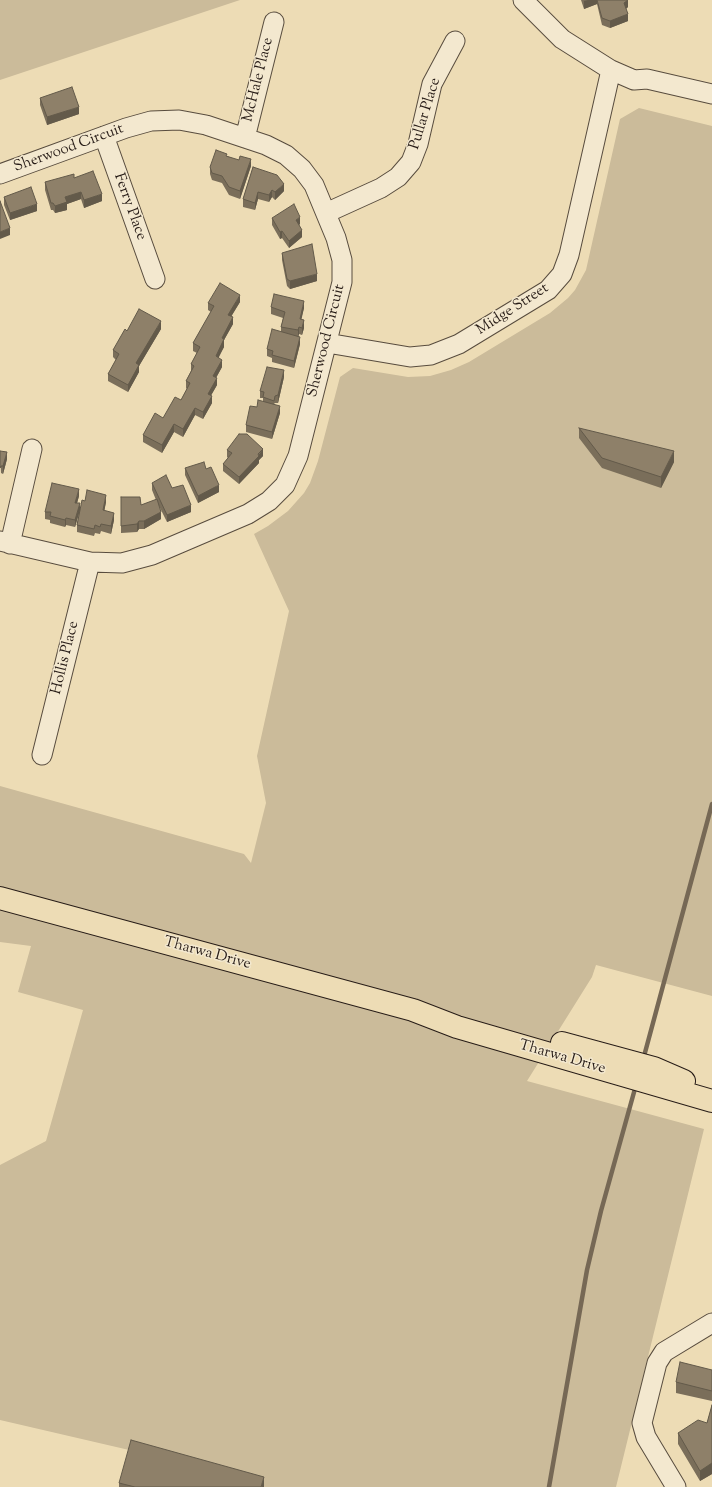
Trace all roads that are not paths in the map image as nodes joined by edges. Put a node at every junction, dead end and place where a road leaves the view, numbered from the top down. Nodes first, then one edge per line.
1 (523, 0) edge
2 (274, 22) dead end
3 (455, 41) dead end
4 (611, 70) junction
5 (634, 80) junction
6 (712, 94) edge
7 (712, 107) edge
8 (104, 136) junction
9 (245, 138) junction
10 (0, 174) edge
11 (326, 213) junction
12 (155, 279) dead end
13 (327, 343) junction
14 (32, 449) dead end
15 (5, 542) edge
16 (90, 562) junction
17 (42, 755) dead end
18 (0, 898) edge
19 (674, 1084) junction
20 (712, 1090) edge
21 (712, 1101) edge
22 (712, 1323) edge
23 (676, 1487) edge

1 - 4 street
2 - 9 street, McHale Place
3 - 11 street, Pullar Place
4 - 5 street
4 - 13 street, Midge Street
5 - 6 street
5 - 7 street
8 - 9 street, Sherwood Circuit
8 - 10 street, Sherwood Circuit
8 - 12 street, Ferry Place
9 - 11 street, Sherwood Circuit
11 - 13 street, Sherwood Circuit
13 - 16 street, Sherwood Circuit
14 - 15 street
15 - 16 street, Sherwood Circuit
16 - 17 street, Hollis Place
18 - 19 main road, Tharwa Drive
19 - 20 main road, Tharwa Drive
19 - 21 main road, Tharwa Drive
22 - 23 street

